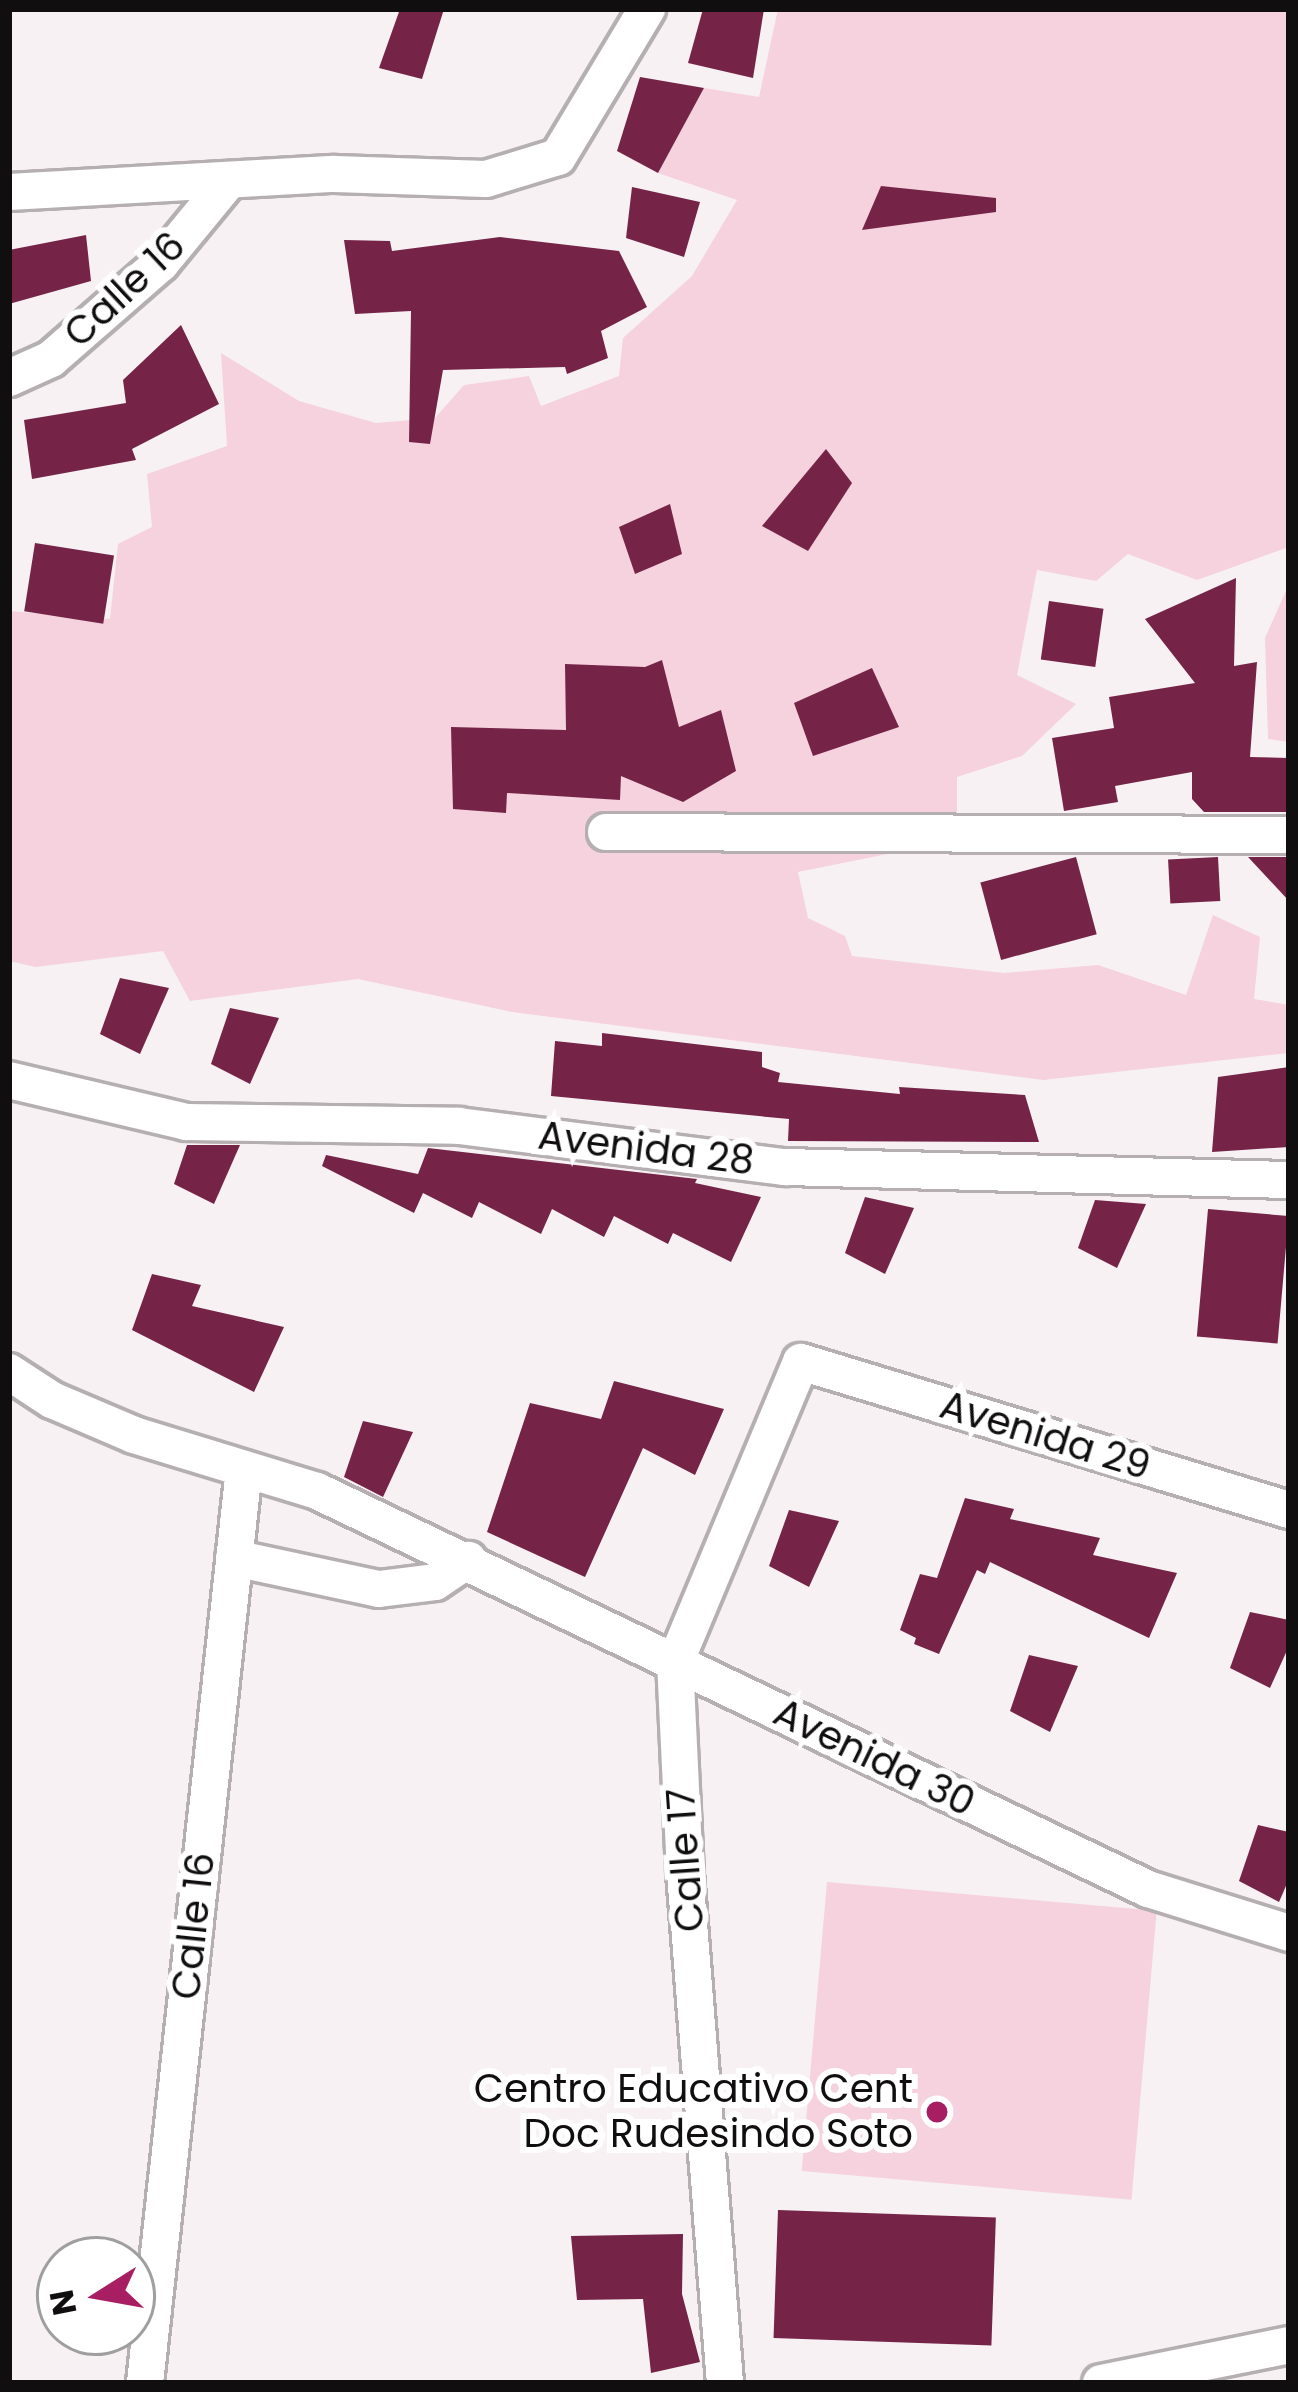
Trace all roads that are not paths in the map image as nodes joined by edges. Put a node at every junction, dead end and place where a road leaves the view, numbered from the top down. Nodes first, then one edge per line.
1 (647, 9) edge
2 (226, 184) junction
3 (9, 192) edge
4 (9, 378) edge
5 (606, 832) dead end
6 (1289, 835) edge
7 (9, 1080) edge
8 (1289, 1180) edge
9 (801, 1362) joint
10 (9, 1372) edge
11 (244, 1469) junction
12 (1289, 1510) edge
13 (234, 1558) junction
14 (468, 1559) junction
15 (675, 1663) junction
16 (1289, 1933) edge
17 (1289, 2345) edge
18 (145, 2383) edge
19 (725, 2383) edge
20 (1102, 2383) edge

1 - 2 street
2 - 3 street
2 - 4 street, Calle 16
5 - 6 street
7 - 8 street, Avenida 28
9 - 12 street, Avenida 29
9 - 15 street, Calle 17
10 - 11 street, Avenida 30
11 - 13 street, Calle 16
11 - 14 street, Avenida 30
13 - 14 street
13 - 18 street, Calle 16
14 - 15 street, Avenida 30
15 - 16 street, Avenida 30
15 - 19 street, Calle 17
17 - 20 street

